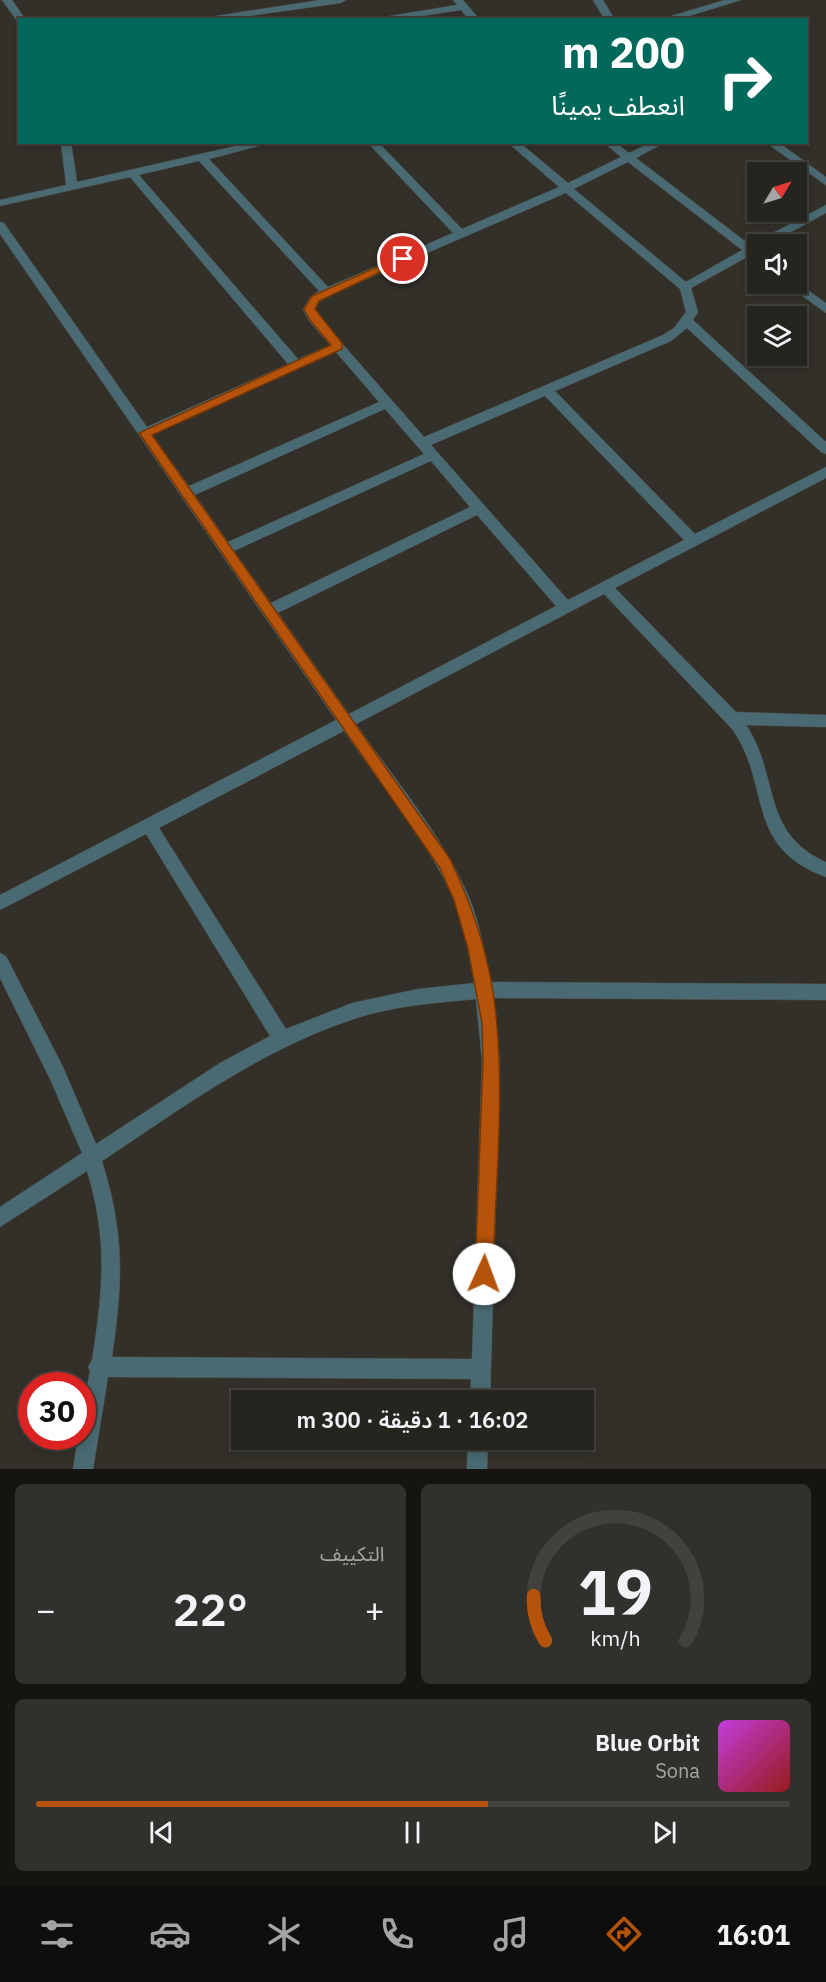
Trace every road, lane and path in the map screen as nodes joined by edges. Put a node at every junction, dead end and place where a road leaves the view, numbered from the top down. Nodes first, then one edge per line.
1 (7, 0) edge
2 (341, 0) edge
3 (598, 0) edge
4 (736, 0) edge
5 (287, 4) edge
6 (460, 4) edge
7 (20, 18) edge
8 (206, 18) edge
9 (382, 18) edge
10 (473, 18) edge
11 (609, 18) edge
12 (670, 18) edge
13 (66, 144) edge
14 (261, 144) edge
15 (374, 144) edge
16 (514, 144) edge
17 (610, 144) edge
18 (657, 144) edge
19 (773, 144) edge
20 (202, 158) junction
21 (628, 158) junction
22 (132, 173) junction
23 (826, 182) edge
24 (72, 187) junction
25 (567, 188) junction
26 (0, 203) edge
27 (826, 208) edge
28 (0, 226) edge
29 (461, 234) junction
30 (783, 234) edge
31 (747, 244) edge
32 (747, 255) edge
33 (685, 286) junction
34 (326, 292) junction
35 (806, 294) edge
36 (826, 309) edge
37 (687, 321) junction
38 (338, 346) junction
39 (296, 365) junction
40 (547, 390) junction
41 (387, 403) junction
42 (144, 433) junction
43 (423, 444) junction
44 (826, 449) edge
45 (433, 455) junction
46 (826, 472) edge
47 (186, 493) junction
48 (479, 508) junction
49 (694, 541) junction
50 (225, 549) junction
51 (605, 587) junction
52 (565, 607) junction
53 (268, 611) junction
54 (731, 718) junction
55 (826, 721) edge
56 (345, 723) junction
57 (149, 825) junction
58 (826, 870) edge
59 (0, 903) edge
60 (0, 961) edge
61 (484, 990) junction
62 (826, 992) edge
63 (282, 1039) junction
64 (92, 1158) junction
65 (0, 1218) edge
66 (98, 1367) junction
67 (481, 1369) junction
68 (480, 1390) edge
69 (478, 1450) edge
70 (83, 1469) edge
71 (477, 1469) edge

1 - 7 street
2 - 5 street
3 - 11 street
4 - 12 street
5 - 8 street
6 - 9 street
6 - 10 street
13 - 24 street
14 - 20 street
15 - 29 street
16 - 25 street
17 - 21 street
18 - 21 street
19 - 23 street
20 - 22 street
20 - 34 street
21 - 25 street
21 - 31 street
22 - 24 street
22 - 39 street
24 - 26 street
25 - 29 street
25 - 33 street
27 - 30 street
28 - 42 street
29 - 34 street
32 - 33 street
33 - 37 street
34 - 38 street
35 - 36 street
37 - 40 street
37 - 44 street
38 - 39 street
38 - 41 street
39 - 42 street
40 - 43 street
40 - 49 street
41 - 43 street
41 - 47 street
42 - 47 street
43 - 45 street
45 - 48 street
45 - 50 street
46 - 49 street
47 - 50 street
48 - 52 street
48 - 53 street
49 - 51 street
50 - 53 street
51 - 52 street
51 - 54 street
52 - 56 street
53 - 56 street
54 - 55 street
54 - 58 street
56 - 57 street
56 - 61 street
57 - 59 street
57 - 63 street
60 - 64 street
61 - 62 street
61 - 63 street
61 - 67 street
63 - 64 street
64 - 65 street
64 - 66 street
66 - 67 street
66 - 70 street
67 - 68 street
69 - 71 street

